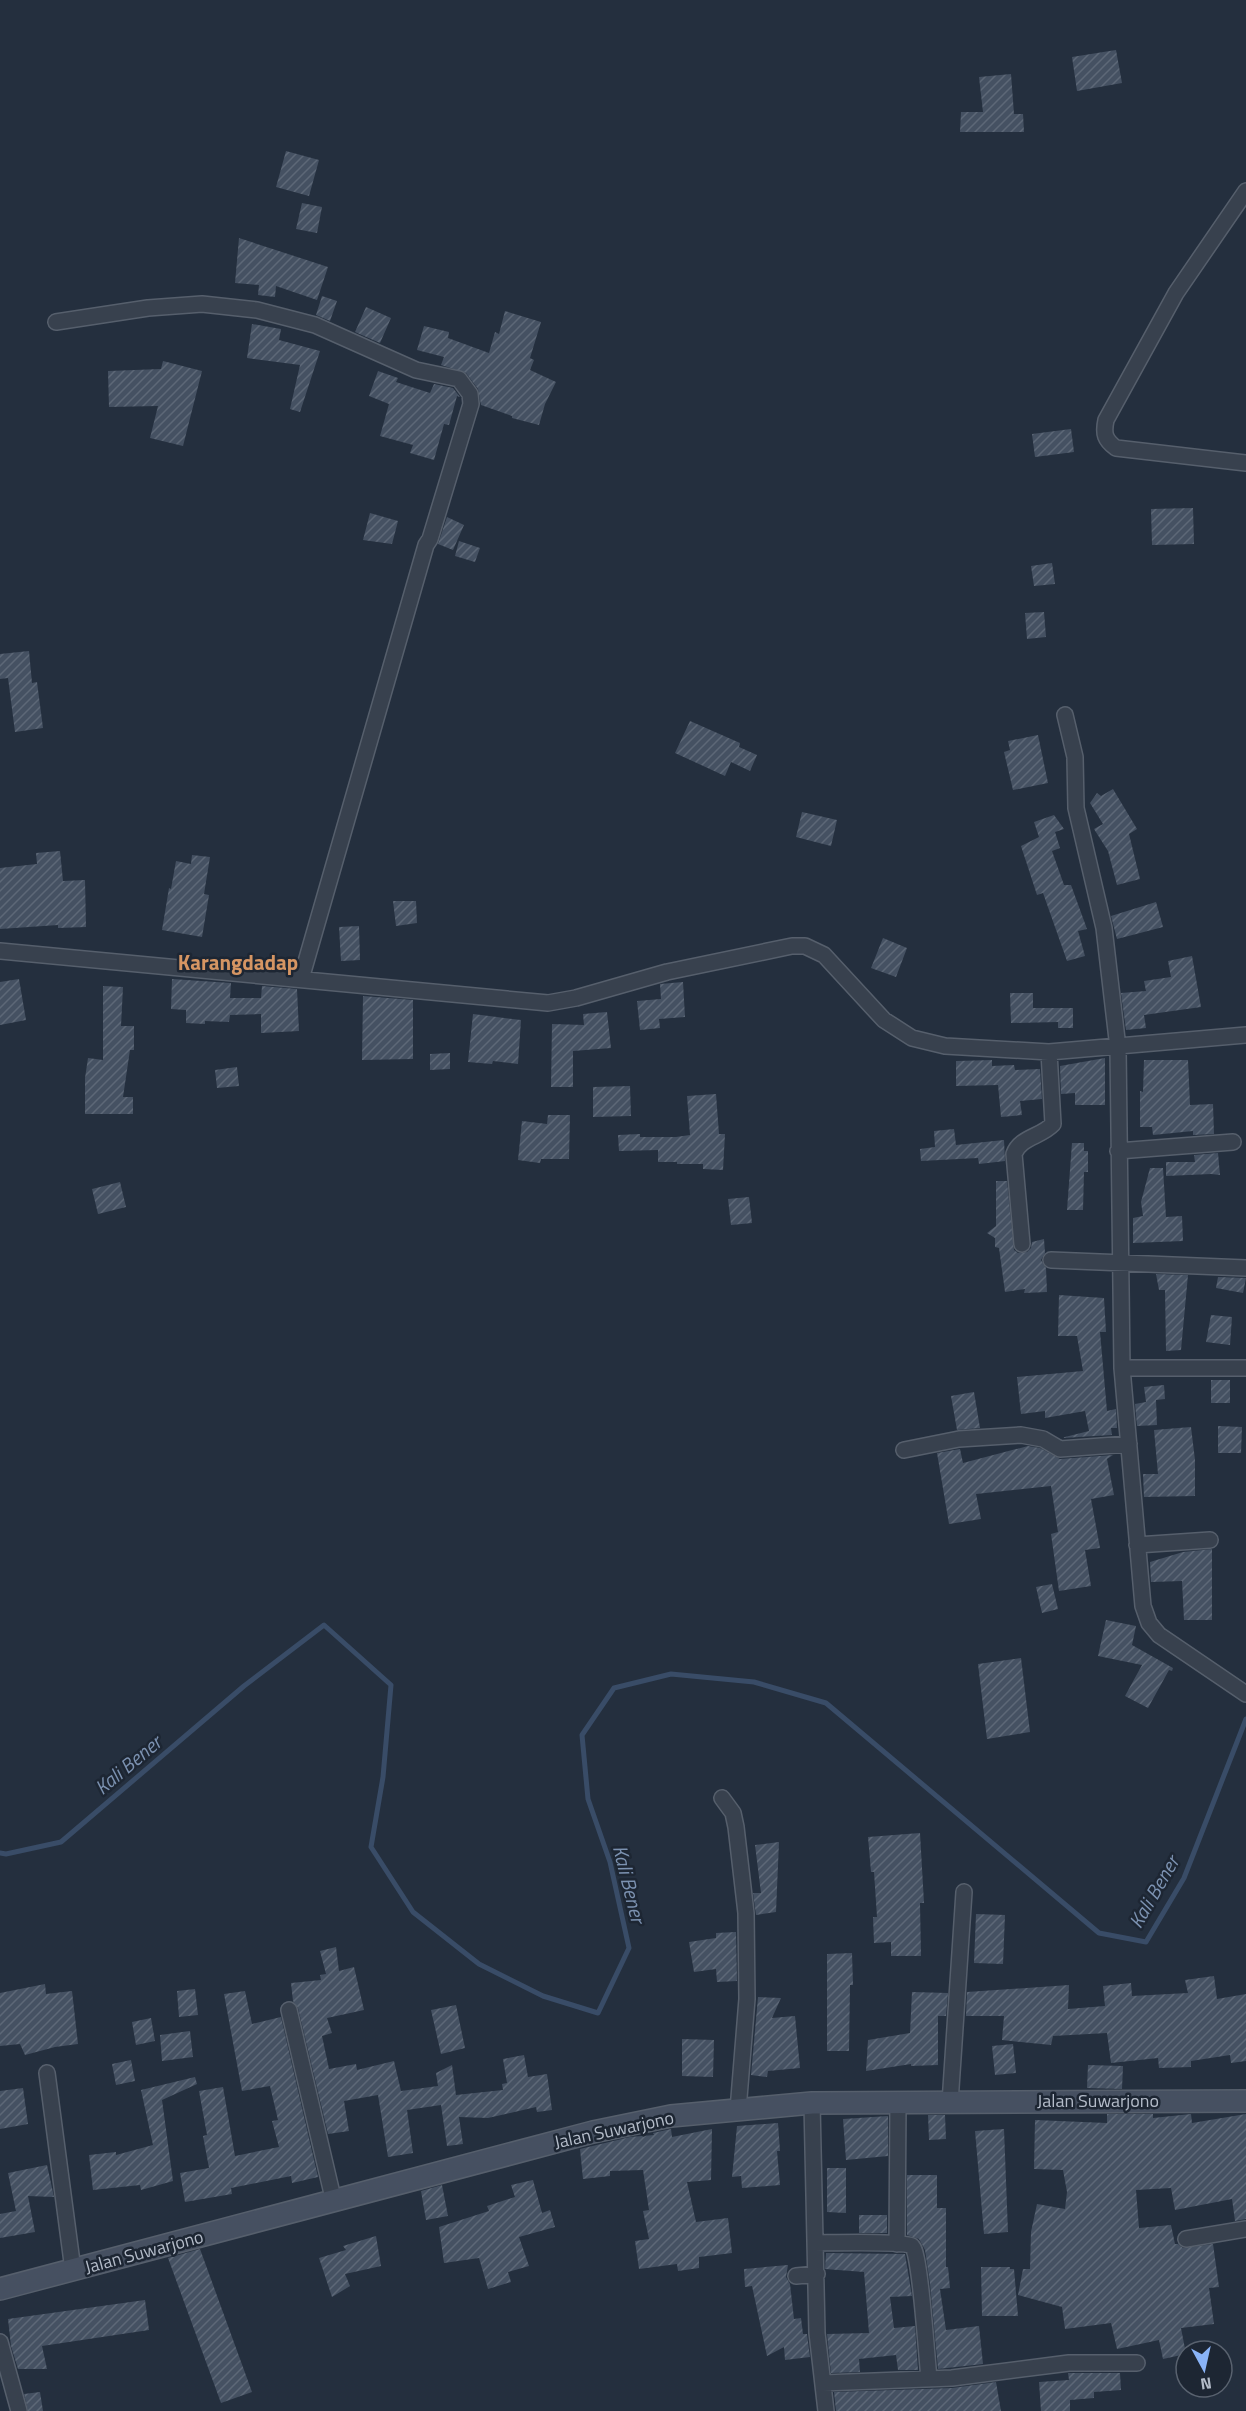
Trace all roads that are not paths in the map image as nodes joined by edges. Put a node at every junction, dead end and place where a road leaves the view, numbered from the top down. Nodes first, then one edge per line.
1 (1246, 191) edge
2 (56, 322) dead end
3 (1246, 463) edge
4 (1065, 715) dead end
5 (0, 951) edge
6 (302, 979) junction
7 (1246, 1035) edge
8 (1118, 1048) junction
9 (1049, 1052) junction
10 (1233, 1142) dead end
11 (1118, 1151) junction
12 (1022, 1244) dead end
13 (1051, 1260) dead end
14 (1120, 1263) junction
15 (1246, 1268) edge
16 (1122, 1368) junction
17 (1246, 1368) edge
18 (1129, 1444) junction
19 (904, 1450) dead end
20 (1210, 1540) dead end
21 (1137, 1545) junction
22 (1246, 1694) edge
23 (722, 1798) dead end
24 (964, 1892) dead end
25 (289, 2010) dead end
26 (47, 2073) dead end
27 (1246, 2101) edge
28 (812, 2103) junction
29 (898, 2103) junction
30 (950, 2103) junction
31 (738, 2110) junction
32 (334, 2202) junction
33 (1246, 2229) edge
34 (1186, 2239) dead end
35 (815, 2243) junction
36 (897, 2244) junction
37 (73, 2270) junction
38 (816, 2274) junction
39 (796, 2276) dead end
40 (0, 2289) edge
41 (0, 2342) edge
42 (1137, 2363) dead end
43 (929, 2378) junction
44 (823, 2383) junction
45 (19, 2411) edge
46 (826, 2411) edge

1 - 3 street
2 - 6 street
4 - 8 street
5 - 6 street
6 - 9 street
7 - 8 street
8 - 9 street
8 - 11 street
9 - 12 street
10 - 11 street
11 - 14 street
13 - 14 street
14 - 15 street
14 - 16 street
16 - 17 street
16 - 18 street
18 - 19 street
18 - 21 street
20 - 21 street
21 - 22 street
23 - 31 street
24 - 30 street
25 - 32 street
26 - 37 street
27 - 30 street, Jalan Suwarjono
28 - 29 street, Jalan Suwarjono
28 - 31 street, Jalan Suwarjono
28 - 35 street
29 - 30 street, Jalan Suwarjono
29 - 36 street
31 - 32 street, Jalan Suwarjono
32 - 37 street, Jalan Suwarjono
33 - 34 street
35 - 36 street
35 - 38 street
36 - 43 street
37 - 40 street, Jalan Suwarjono
38 - 39 street
38 - 44 street
41 - 45 street
42 - 43 street
43 - 44 street
44 - 46 street

